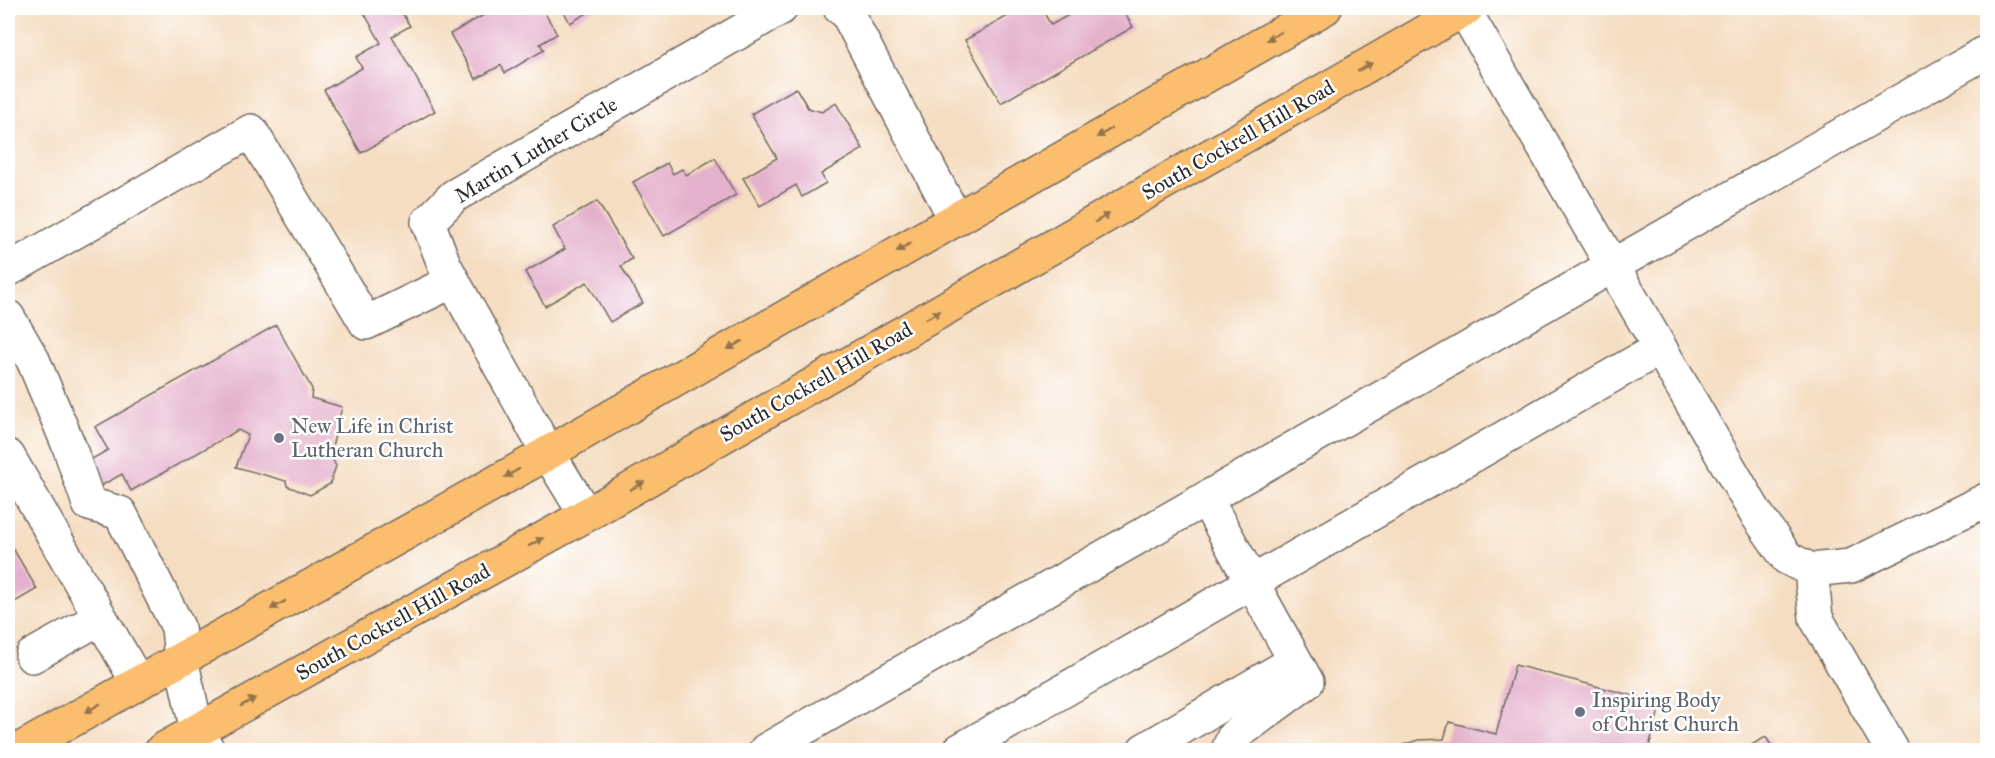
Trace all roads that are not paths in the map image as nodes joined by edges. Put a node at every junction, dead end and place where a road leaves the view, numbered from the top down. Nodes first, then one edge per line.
1 (781, 8) edge
2 (840, 8) edge
3 (1324, 8) edge
4 (1465, 8) edge
5 (1988, 51) edge
6 (955, 218) junction
7 (1612, 267) junction
8 (8, 270) edge
9 (453, 281) junction
10 (8, 317) edge
11 (1660, 348) junction
12 (548, 453) junction
13 (8, 456) edge
14 (1206, 499) junction
15 (1988, 499) edge
16 (586, 515) junction
17 (1810, 570) junction
18 (1251, 583) junction
19 (100, 618) junction
20 (32, 656) dead end
21 (181, 659) junction
22 (1295, 661) junction
23 (138, 683) junction
24 (203, 740) edge
25 (19, 750) edge
26 (162, 750) edge
27 (766, 750) edge
28 (960, 750) edge
29 (1144, 750) edge
30 (1228, 750) edge
31 (1892, 750) edge

1 - 9 street, Martin Luther Circle
2 - 6 street
3 -> 6 main road
4 - 7 street
16 -> 4 main road, South Cockrell Hill Road
5 - 7 street
6 -> 12 main road
7 - 11 street
7 - 14 street
8 - 9 street
9 - 12 street, Martin Luther Circle
10 - 21 street
11 - 17 street
11 - 18 street
12 - 16 street, Martin Luther Circle
12 -> 21 main road
13 - 19 street
14 - 18 street
14 - 27 street
15 - 17 street
24 -> 16 main road, South Cockrell Hill Road
17 - 31 street
18 - 22 street
18 - 28 street
19 - 20 street
19 - 23 street
21 - 23 main road
21 - 24 street
22 - 29 street
22 - 30 street
23 -> 25 main road
24 - 26 main road, South Cockrell Hill Road

